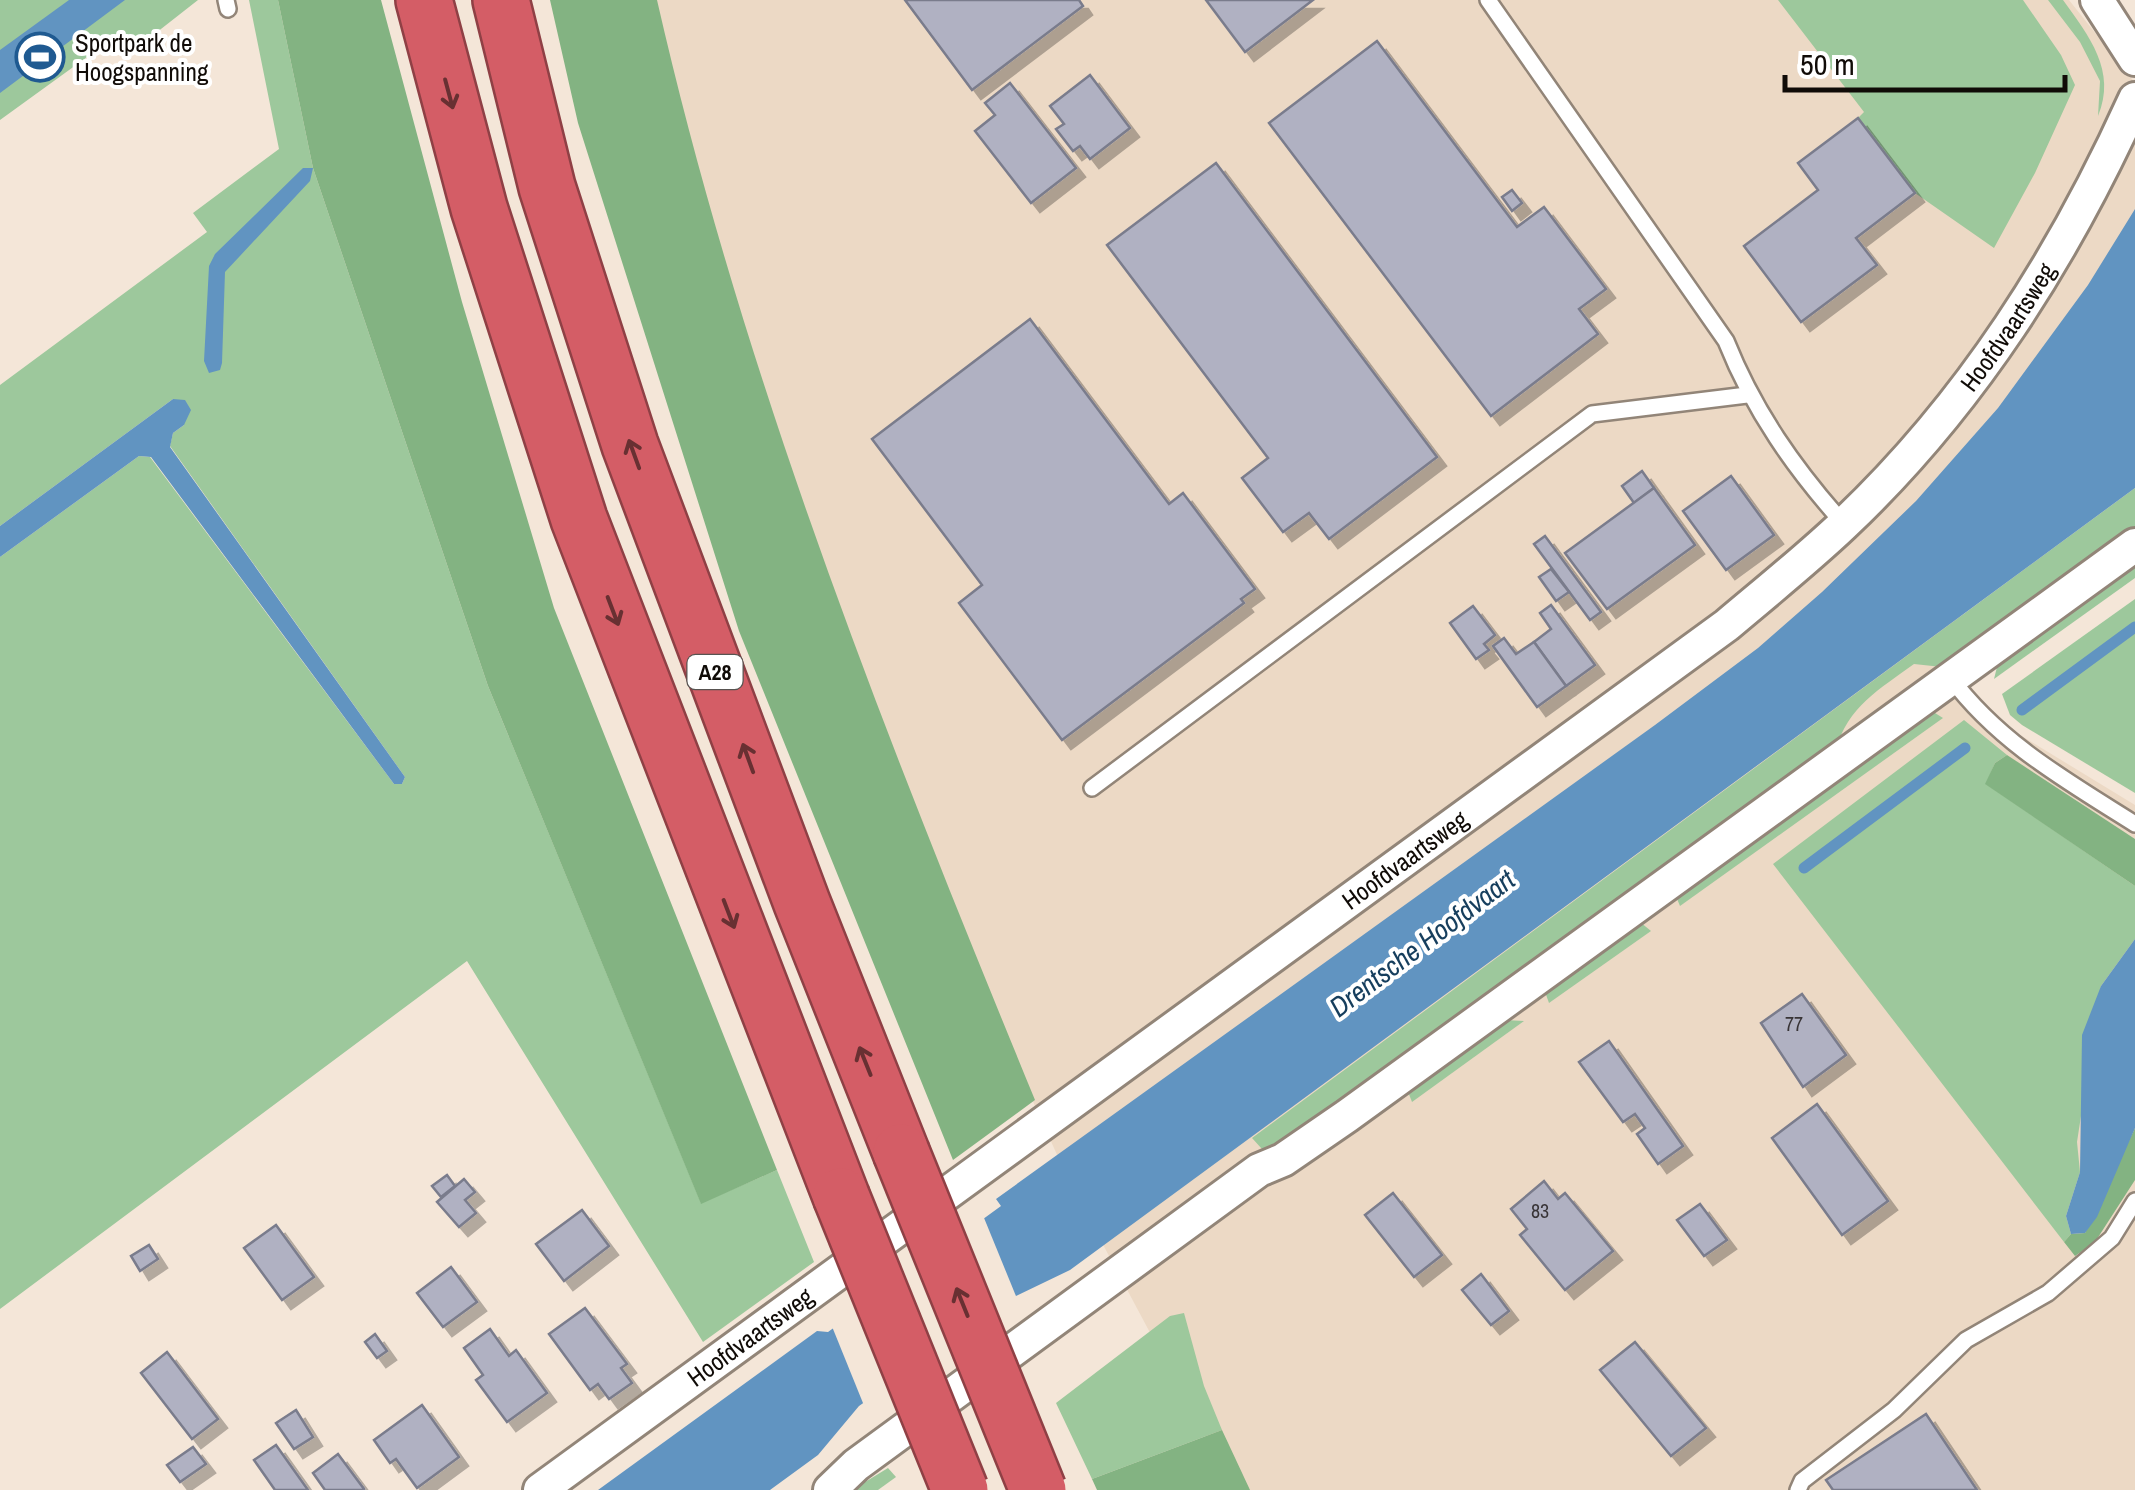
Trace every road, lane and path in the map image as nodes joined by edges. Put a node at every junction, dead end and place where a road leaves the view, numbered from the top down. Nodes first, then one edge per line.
1 (424, 0) edge
2 (501, 0) edge
3 (1488, 0) edge
4 (2098, 0) edge
5 (2135, 59) edge
6 (2135, 99) edge
7 (1748, 395) junction
8 (1844, 524) junction
9 (2135, 545) edge
10 (1950, 677) junction
11 (1092, 788) dead end
12 (2135, 824) edge
13 (2135, 1201) edge
14 (540, 1490) edge
15 (830, 1490) edge
16 (960, 1490) edge
17 (1038, 1490) edge
18 (1798, 1490) edge

1 -> 16 highway, bridge
17 -> 2 highway, A28, bridge
3 - 7 lane
4 - 5 street
6 - 8 street, Hoofdvaartsweg
7 - 8 lane
7 - 11 lane
8 - 14 street, Hoofdvaartsweg
9 - 10 street
10 - 12 lane
10 - 15 street
13 - 18 lane

